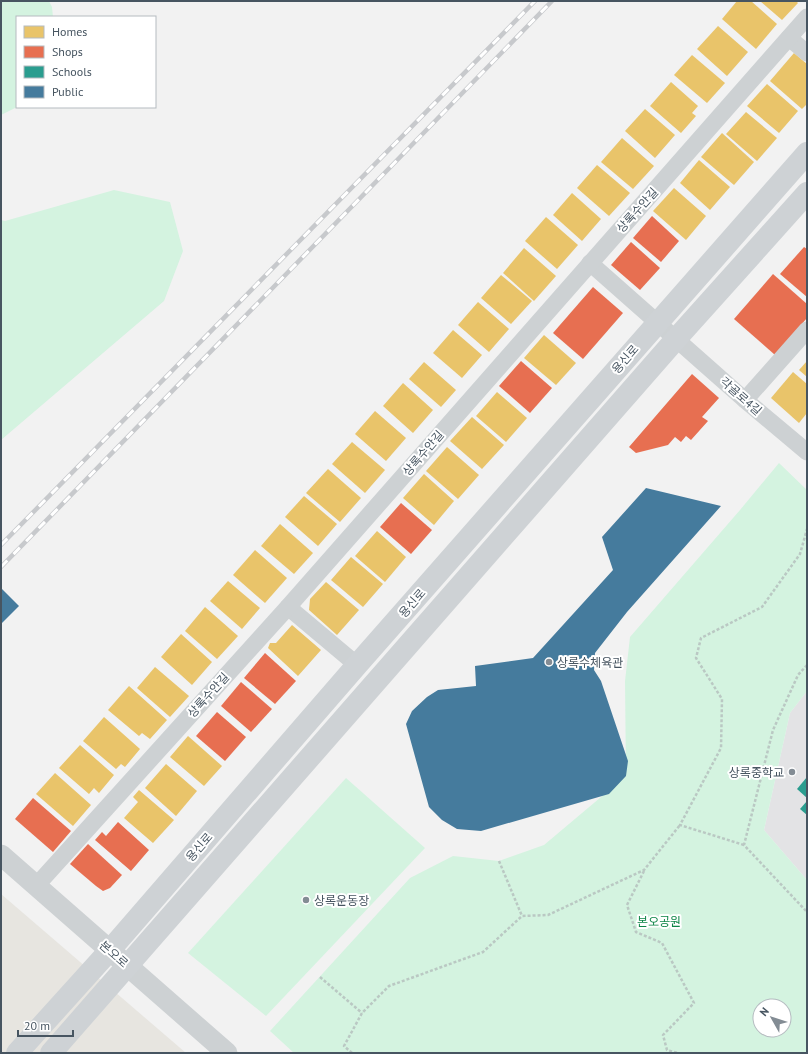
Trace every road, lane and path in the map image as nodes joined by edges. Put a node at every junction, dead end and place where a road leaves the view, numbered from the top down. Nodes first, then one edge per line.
1 (807, 17) edge
2 (789, 38) junction
3 (807, 53) edge
4 (807, 153) edge
5 (807, 192) edge
6 (590, 263) junction
7 (657, 323) junction
8 (807, 330) edge
9 (676, 339) junction
10 (745, 400) junction
11 (807, 452) edge
12 (807, 529) edge
13 (288, 607) junction
14 (357, 665) junction
15 (807, 665) edge
16 (680, 825) junction
17 (744, 844) junction
18 (1, 855) edge
19 (499, 861) dead end
20 (644, 870) junction
21 (36, 886) junction
22 (807, 912) edge
23 (522, 916) junction
24 (110, 950) junction
25 (128, 965) junction
26 (320, 977) dead end
27 (362, 1013) junction
28 (666, 1050) junction
29 (17, 1053) edge
30 (51, 1053) edge
31 (227, 1053) edge
32 (352, 1053) edge
33 (663, 1053) edge
34 (678, 1053) edge

1 - 2 street, 상록수안길
2 - 3 street
2 - 6 street, 상록수안길
4 - 7 main road, 용신로
5 - 9 main road, 용신로
6 - 7 street, 각골로4길
6 - 13 street, 상록수안길
7 - 9 street, 각골로4길
7 - 14 main road, 용신로
8 - 10 street
9 - 10 street, 각골로4길
9 - 25 main road, 용신로
10 - 11 street, 각골로4길
12 - 16 path
13 - 14 street
13 - 21 street, 상록수안길
14 - 24 main road, 용신로
15 - 17 path
16 - 17 path
16 - 20 path
17 - 22 path
18 - 21 street, 본오로
19 - 23 path
20 - 23 path
20 - 28 path
21 - 24 street, 본오로
23 - 27 path
24 - 25 street, 본오로
24 - 29 main road, 용신로
25 - 30 main road, 용신로
25 - 31 street, 본오로
26 - 27 path
27 - 32 path
28 - 33 path
28 - 34 path

